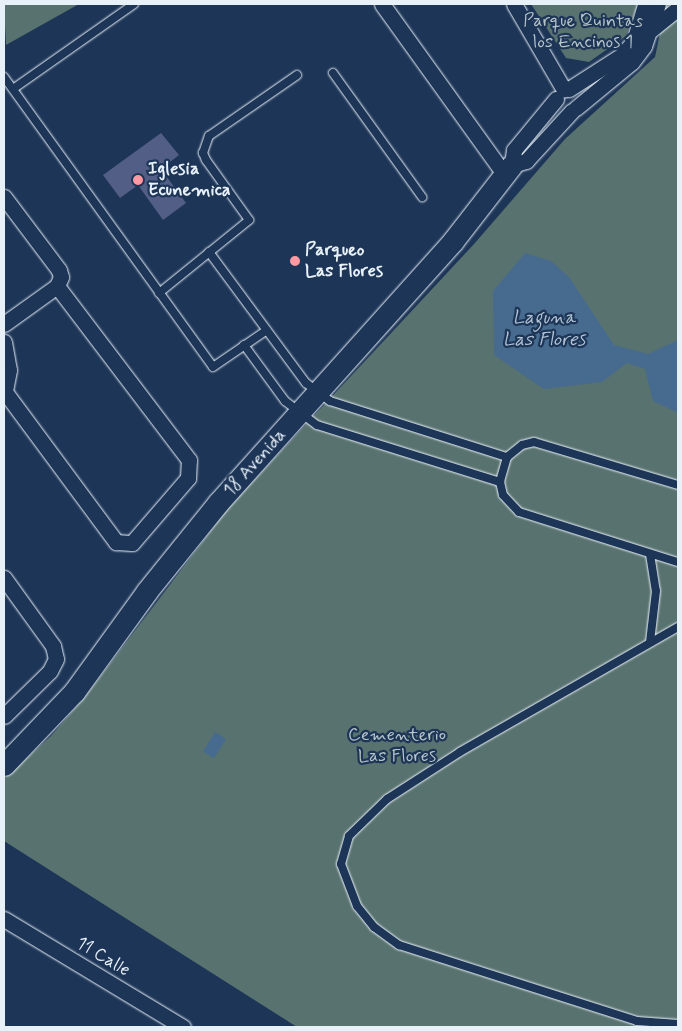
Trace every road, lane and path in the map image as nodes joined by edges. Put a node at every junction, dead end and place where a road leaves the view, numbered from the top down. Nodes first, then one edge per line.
1 (134, 4) edge
2 (382, 4) edge
3 (514, 4) edge
4 (645, 4) edge
5 (658, 4) edge
6 (678, 8) edge
7 (651, 30) junction
8 (333, 73) dead end
9 (297, 75) dead end
10 (4, 77) edge
11 (13, 90) junction
12 (563, 93) junction
13 (574, 109) junction
14 (508, 170) junction
15 (4, 197) edge
16 (422, 197) dead end
17 (209, 252) junction
18 (57, 286) junction
19 (158, 293) junction
20 (4, 324) edge
21 (267, 330) junction
22 (4, 342) edge
23 (244, 345) junction
24 (318, 392) junction
25 (4, 394) edge
26 (300, 412) junction
27 (507, 458) junction
28 (500, 482) junction
29 (678, 485) edge
30 (650, 554) junction
31 (678, 562) edge
32 (4, 578) edge
33 (678, 627) edge
34 (650, 642) junction
35 (4, 716) edge
36 (4, 765) edge
37 (4, 919) edge
38 (637, 1021) junction
39 (678, 1024) edge
40 (183, 1027) edge
41 (646, 1027) edge

1 - 11 lane
2 - 14 street
3 - 12 street
4 - 12 street, 18 Avenida
5 - 7 street, 18 Avenida
6 - 7 street
7 - 13 street, 18 Avenida
8 - 16 lane
9 - 17 lane
10 - 11 lane
11 - 19 lane
12 - 13 street
12 - 14 street, 18 Avenida
13 - 14 street, 18 Avenida
14 - 24 street, 18 Avenida
15 - 18 street
17 - 19 lane
17 - 21 lane
18 - 20 street
18 - 25 street
19 - 23 lane
21 - 23 lane
21 - 24 lane
22 - 25 street
23 - 26 lane
24 - 26 street, 18 Avenida
24 - 27 lane
26 - 28 lane
26 - 36 street, 18 Avenida
27 - 28 lane
27 - 29 lane
28 - 30 lane
30 - 31 lane
30 - 34 lane
32 - 35 street
33 - 34 lane
34 - 38 lane
37 - 40 street, 11 Calle
38 - 39 lane
38 - 41 lane

